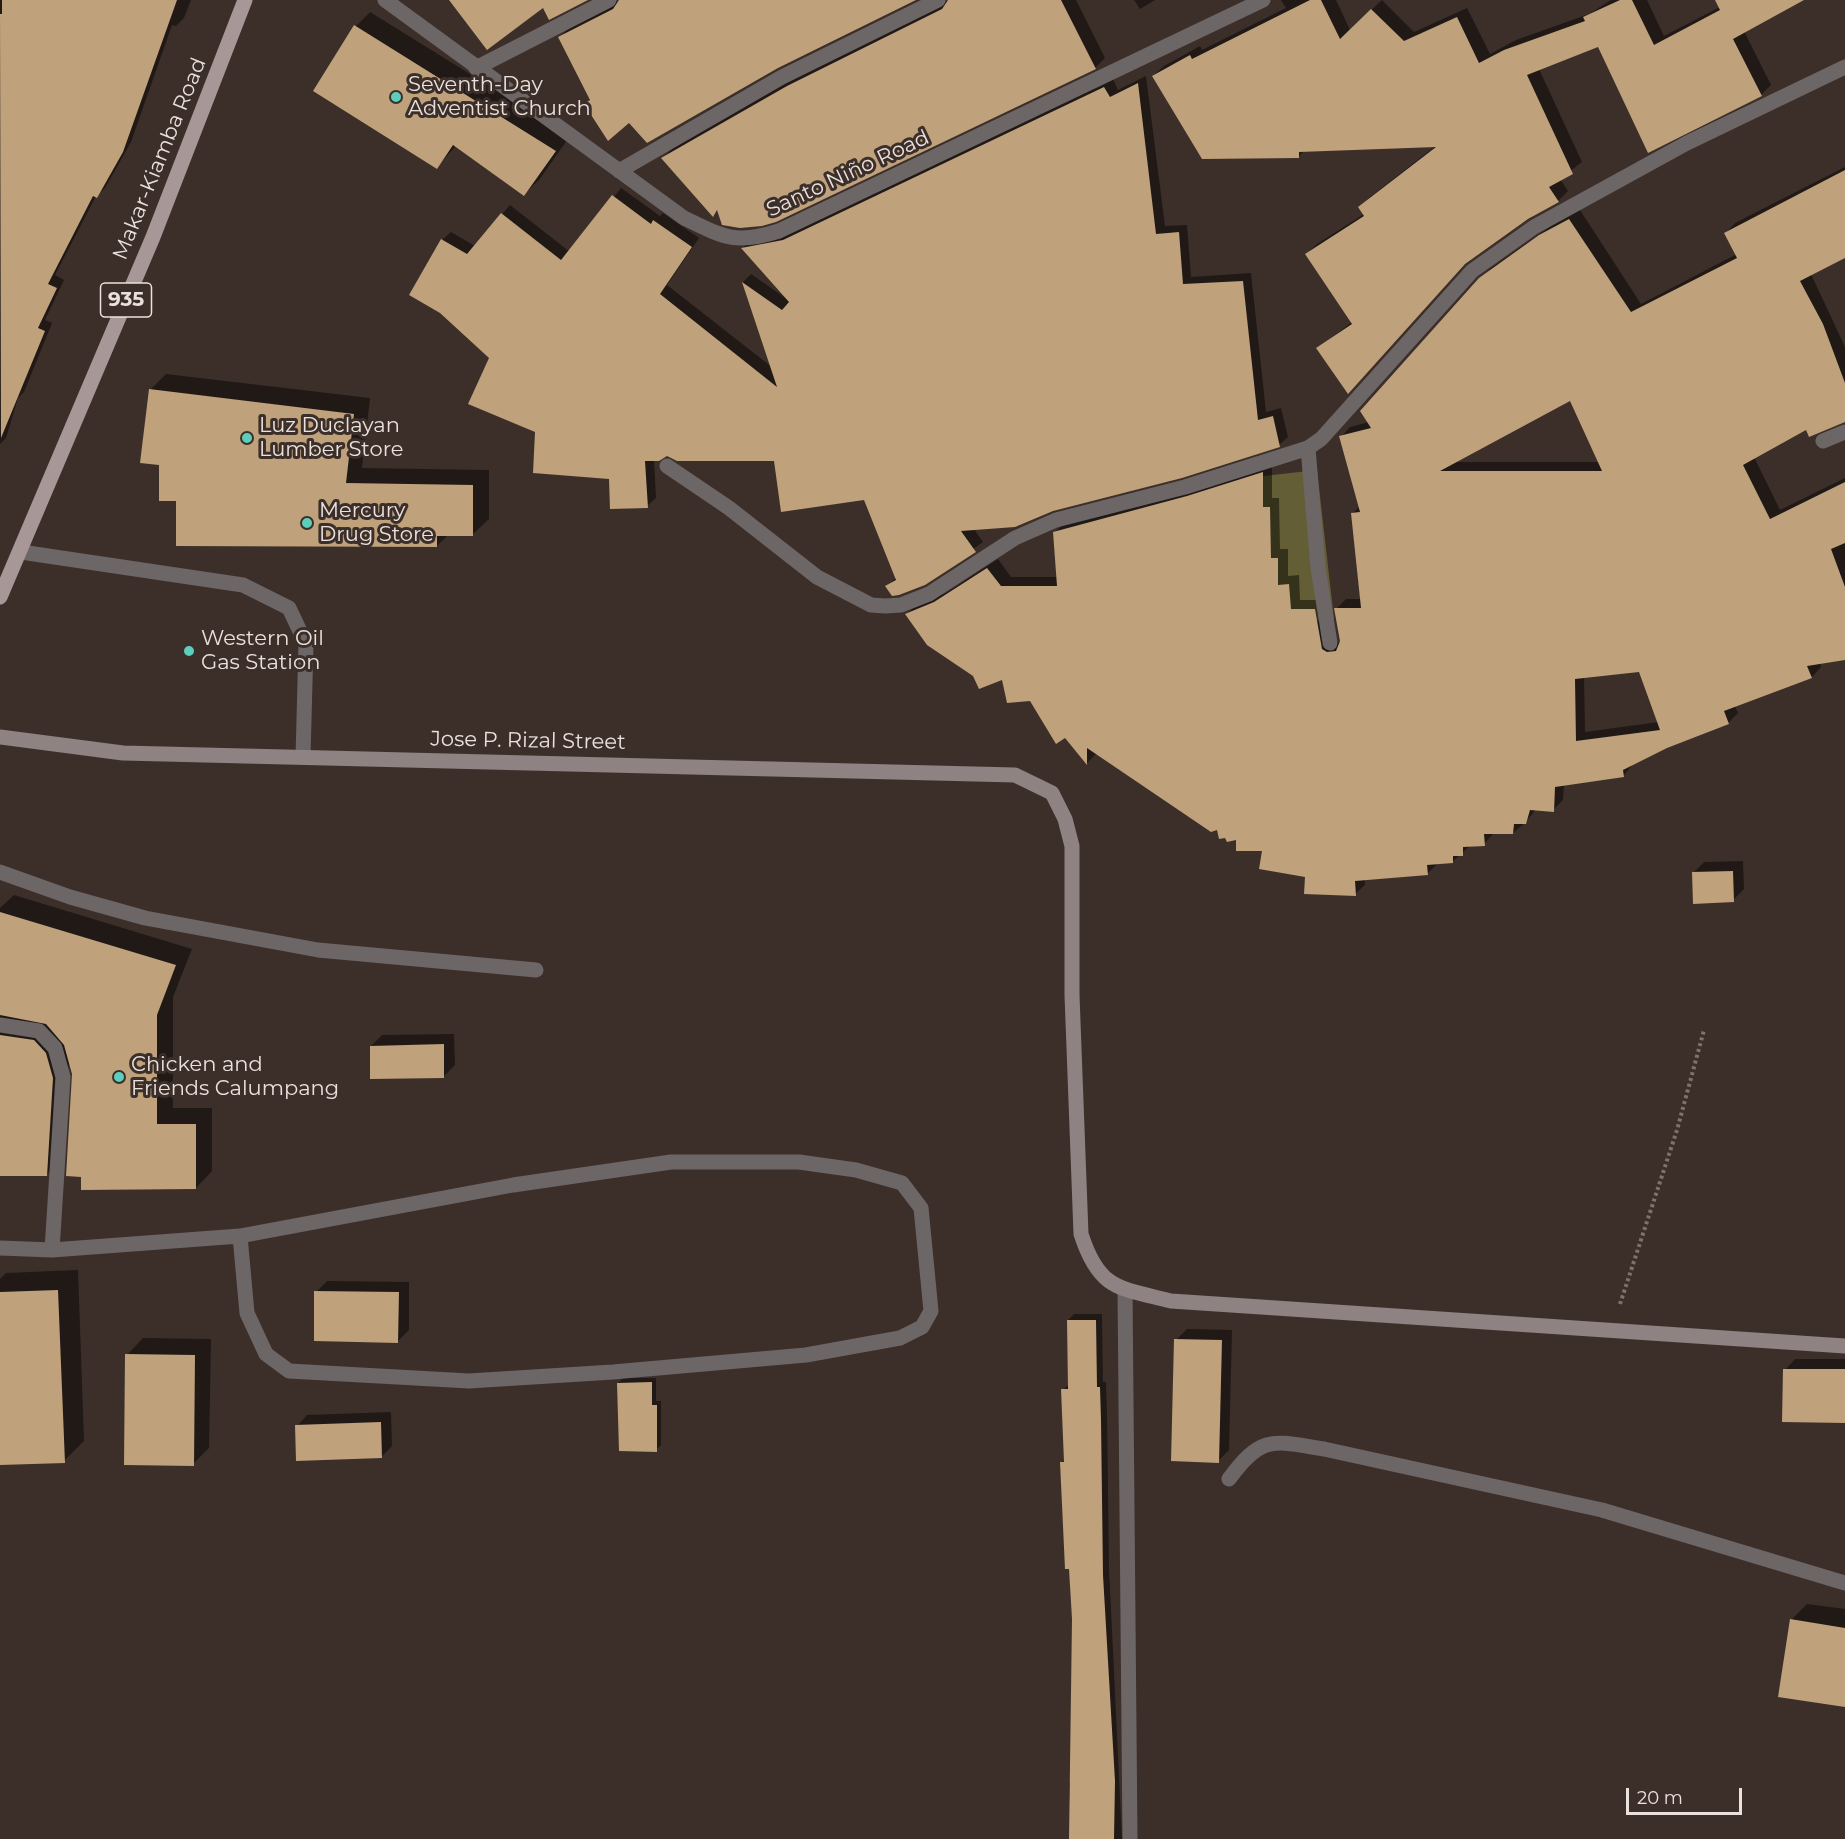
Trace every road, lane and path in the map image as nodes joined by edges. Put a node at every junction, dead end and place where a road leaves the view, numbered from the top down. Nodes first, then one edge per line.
1 (245, 0) edge
2 (385, 0) edge
3 (609, 0) edge
4 (938, 0) edge
5 (1263, 0) edge
6 (476, 68) junction
7 (1845, 68) edge
8 (619, 171) junction
9 (1845, 432) edge
10 (1823, 441) dead end
11 (1308, 448) junction
12 (667, 466) dead end
13 (21, 552) junction
14 (0, 597) edge
15 (1330, 643) dead end
16 (0, 737) edge
17 (303, 757) junction
18 (0, 872) edge
19 (536, 970) dead end
20 (0, 1025) edge
21 (1704, 1030) dead end
22 (240, 1236) junction
23 (0, 1248) edge
24 (52, 1250) junction
25 (1125, 1289) junction
26 (1611, 1331) junction
27 (1845, 1346) edge
28 (1229, 1479) dead end
29 (1845, 1583) edge
30 (1130, 1839) edge

1 - 13 main road, Makar-Kiamba Road / 935
2 - 6 street, Santo Niño Road
3 - 6 street
4 - 8 street
5 - 8 street, Santo Niño Road
6 - 8 street, Santo Niño Road
7 - 11 street
9 - 10 street
11 - 12 street
11 - 15 street
13 - 14 main road, Makar-Kiamba Road / 935
13 - 17 street
16 - 17 street, Jose P. Rizal Street
17 - 25 street, Jose P. Rizal Street
18 - 19 street
20 - 24 street
21 - 26 path
22 - 22 street
22 - 24 street
23 - 24 street
25 - 26 street
25 - 30 street
26 - 27 street
28 - 29 street

